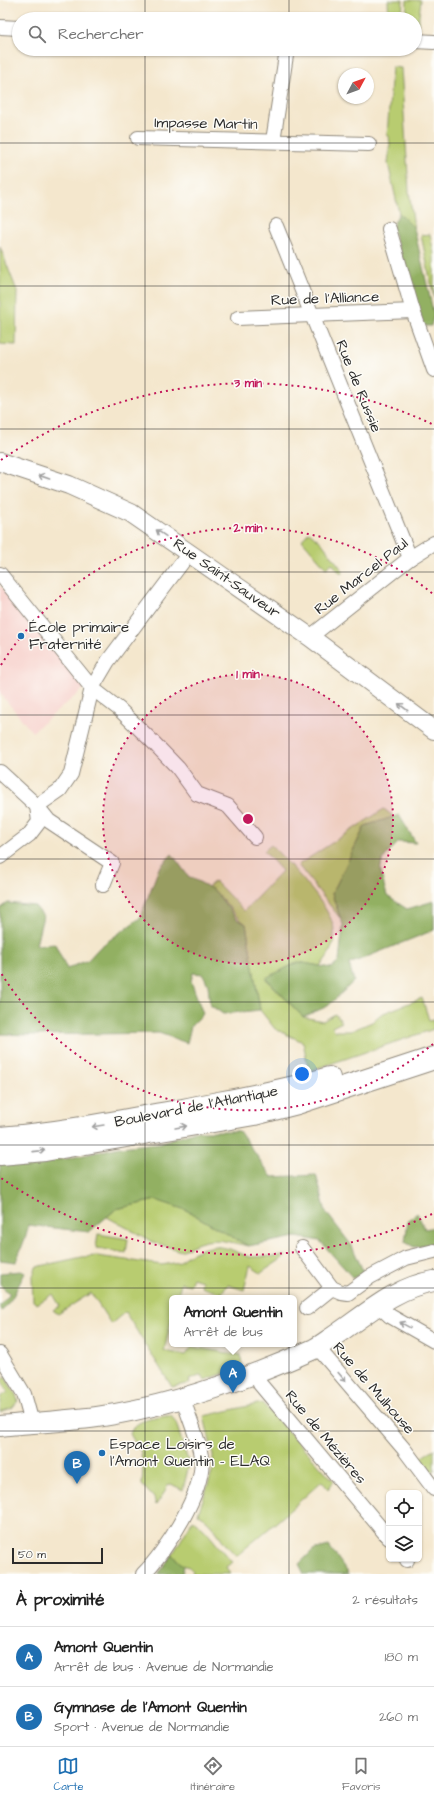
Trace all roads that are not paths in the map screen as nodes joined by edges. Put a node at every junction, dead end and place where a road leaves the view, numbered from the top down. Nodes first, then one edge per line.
1 (0, 27) edge
2 (12, 28) edge
3 (422, 41) edge
4 (434, 42) edge
5 (286, 56) edge
6 (138, 138) dead end
7 (273, 141) junction
8 (369, 144) dead end
9 (276, 226) dead end
10 (389, 228) dead end
11 (413, 311) junction
12 (313, 315) junction
13 (238, 318) dead end
14 (434, 370) edge
15 (0, 462) edge
16 (434, 543) edge
17 (190, 552) junction
18 (410, 558) junction
19 (0, 574) edge
20 (310, 637) junction
21 (92, 688) junction
22 (434, 730) edge
23 (0, 772) edge
24 (37, 806) junction
25 (255, 837) dead end
26 (0, 857) edge
27 (103, 885) dead end
28 (434, 1042) edge
29 (434, 1058) edge
30 (434, 1069) edge
31 (297, 1103) junction
32 (0, 1138) edge
33 (0, 1154) edge
34 (302, 1248) dead end
35 (434, 1251) edge
36 (434, 1281) edge
37 (332, 1288) junction
38 (378, 1305) junction
39 (307, 1308) dead end
40 (434, 1342) edge
41 (316, 1348) junction
42 (0, 1354) edge
43 (256, 1374) junction
44 (183, 1398) junction
45 (32, 1424) junction
46 (0, 1426) edge
47 (434, 1489) edge
48 (386, 1534) edge
49 (143, 1574) edge

1 - 2 street
3 - 4 street
5 - 7 street, Impasse Martin
6 - 7 street, Impasse Martin
7 - 8 street, Impasse Martin
9 - 12 street, Rue de Russie
10 - 11 street
11 - 12 street, Rue de l'Alliance
11 - 14 street
12 - 13 street, Rue de l'Alliance
12 - 18 street, Rue de Russie
17 -> 15 street, Rue Saint-Sauveur
16 - 18 street, Rue Marcel Paul
17 - 20 street, Rue Saint-Sauveur
17 - 21 street
18 - 20 street, Rue Marcel Paul
19 - 21 street
22 -> 20 street, Rue Saint-Sauveur
21 - 24 street
21 - 25 street
23 - 24 street
24 - 26 street
24 - 27 street
28 -> 32 main road, Boulevard de l'Atlantique
29 - 31 main road, Boulevard de l'Atlantique
30 - 31 street, Boulevard de l'Atlantique
33 -> 31 main road, Boulevard de l'Atlantique
34 - 37 street
35 - 37 street
36 - 38 main road
37 - 39 street
40 -> 38 street
38 - 41 main road
41 - 43 main road
41 -> 47 street, Rue de Mulhouse
42 - 45 street
43 - 44 main road
43 - 48 street, Rue de Mézières
44 - 45 main road
44 - 49 street
45 - 46 main road

